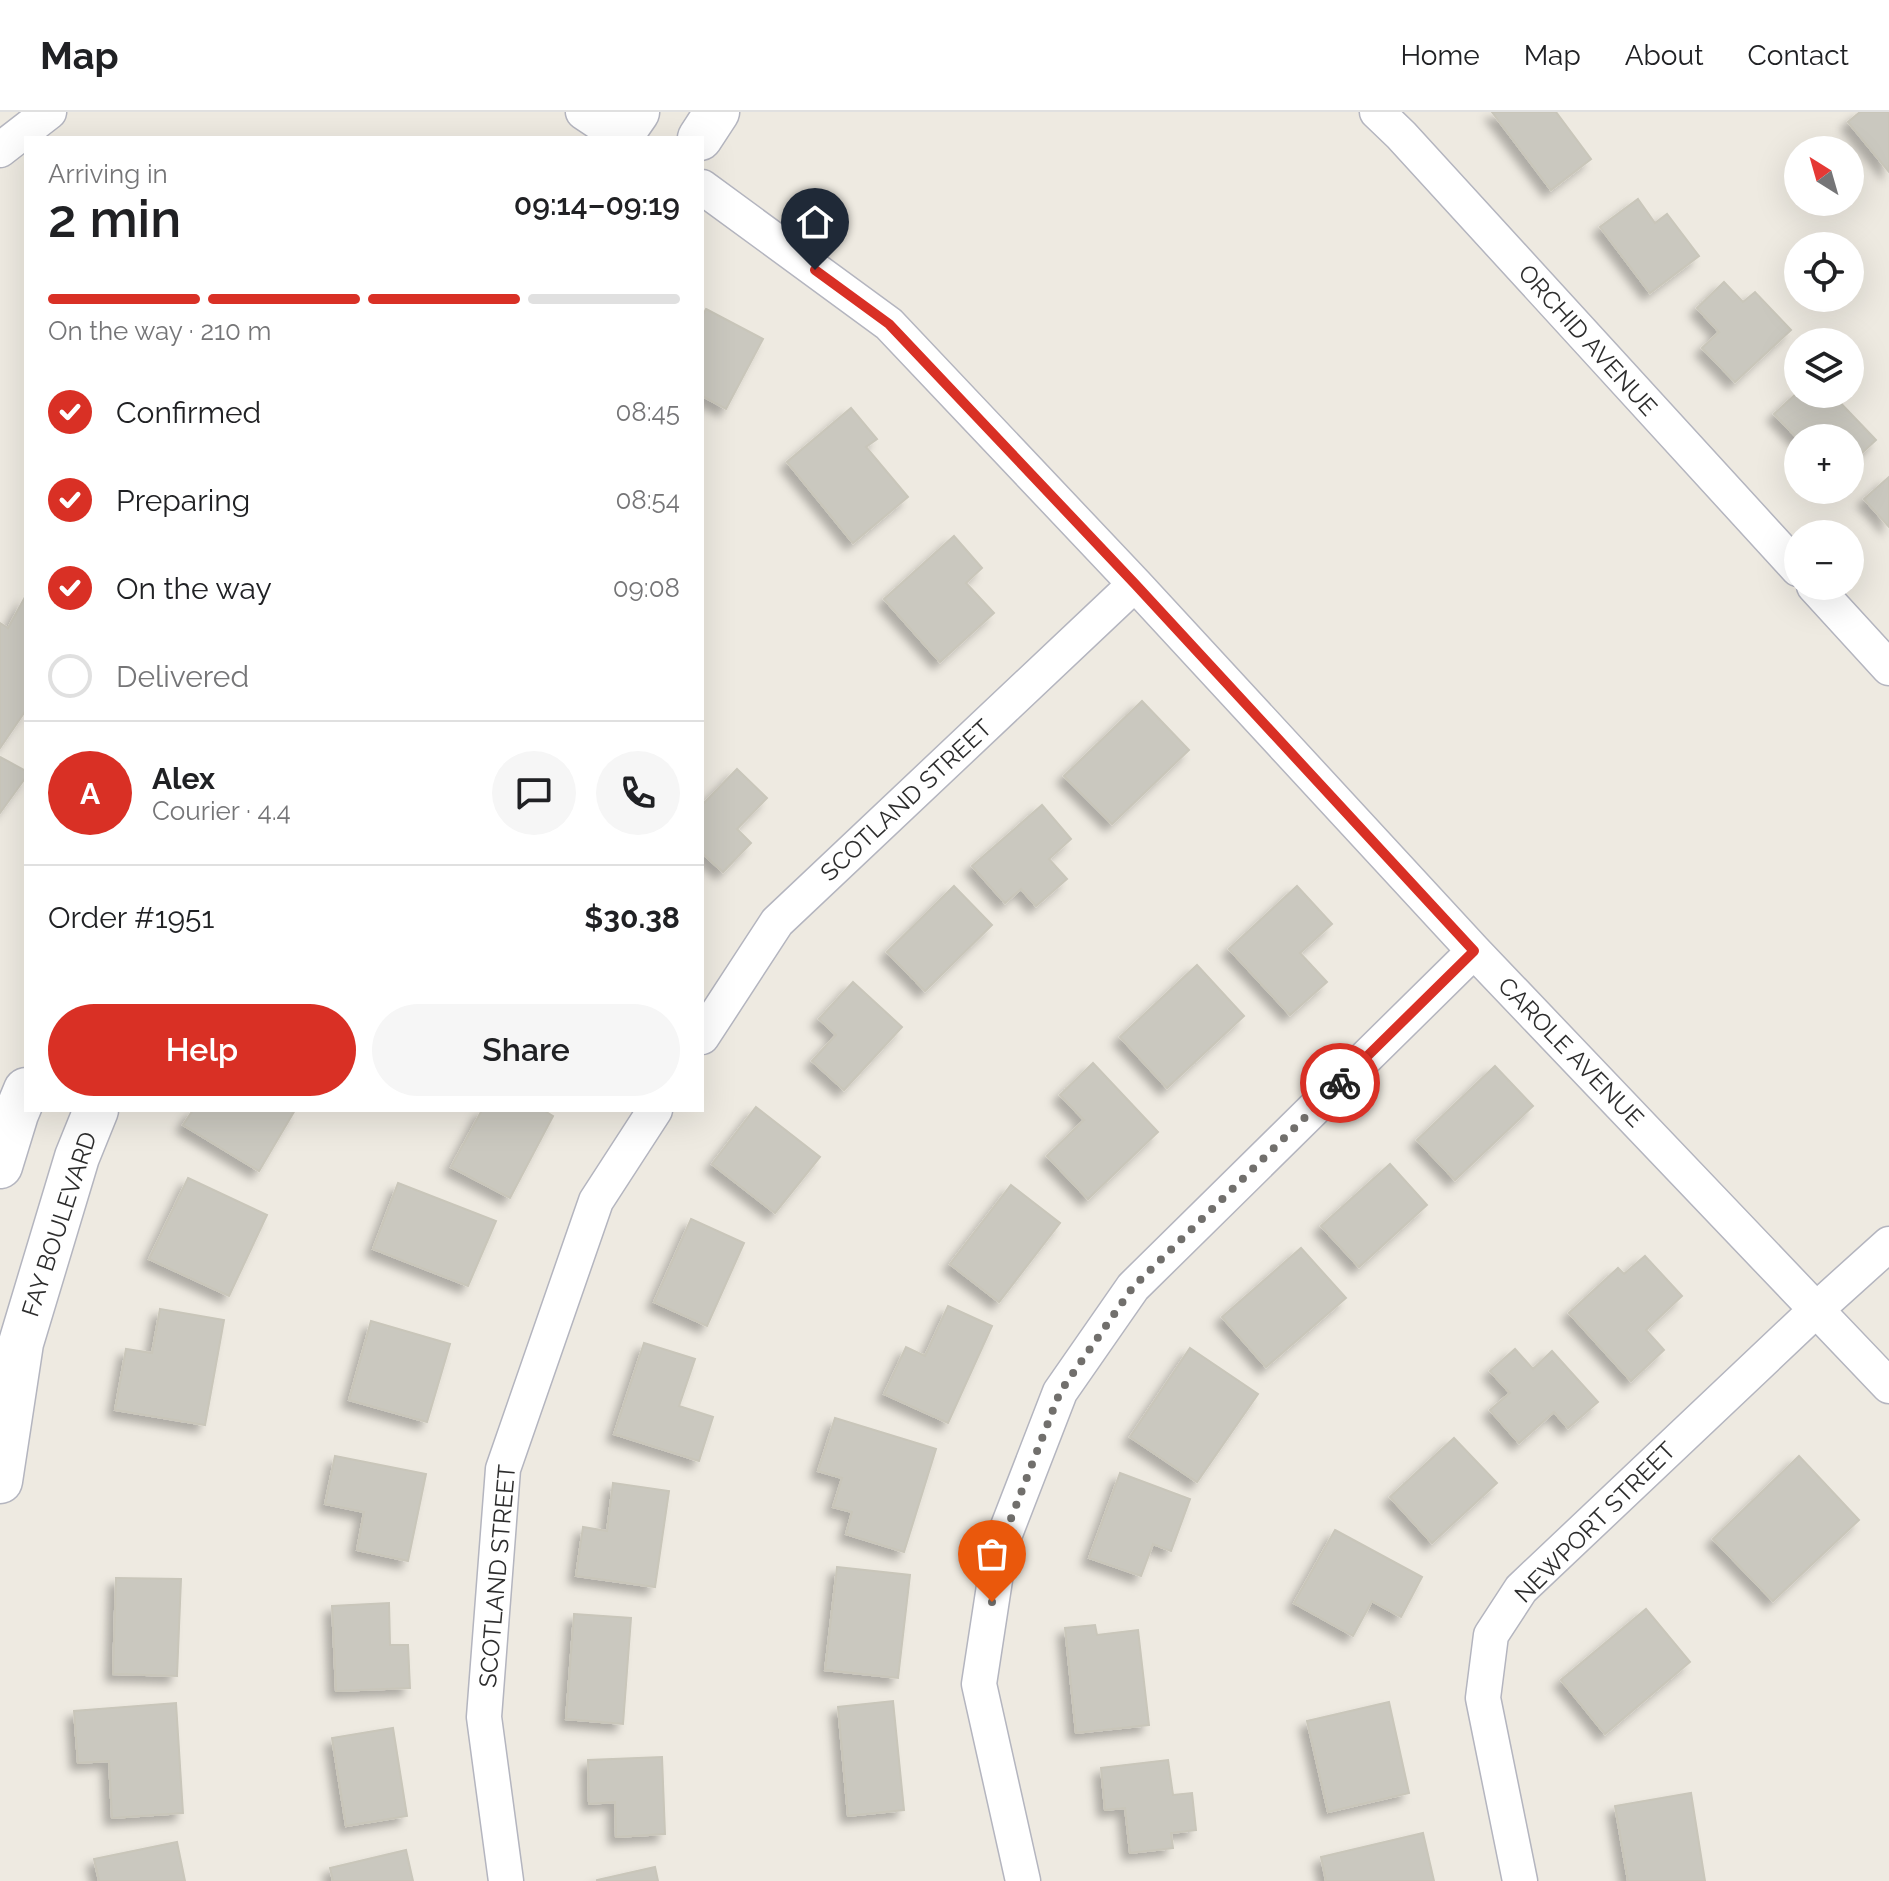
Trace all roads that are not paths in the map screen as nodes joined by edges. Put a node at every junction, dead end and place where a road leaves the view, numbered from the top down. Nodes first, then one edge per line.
1 (49, 112) edge
2 (583, 112) edge
3 (637, 112) edge
4 (717, 112) edge
5 (1377, 112) edge
6 (617, 136) edge
7 (621, 136) edge
8 (701, 136) edge
9 (0, 150) edge
10 (704, 188) edge
11 (1784, 554) edge
12 (1135, 584) junction
13 (1827, 600) edge
14 (1889, 668) edge
15 (1474, 951) junction
16 (704, 1034) edge
17 (24, 1095) edge
18 (95, 1112) edge
19 (654, 1112) edge
20 (0, 1166) edge
21 (1889, 1244) edge
22 (1817, 1309) junction
23 (1889, 1386) edge
24 (0, 1481) edge
25 (506, 1881) edge
26 (1023, 1881) edge
27 (1520, 1881) edge

1 - 9 street
2 - 6 street
3 - 7 main road
4 - 8 main road
5 - 11 street, ORCHID AVENUE
10 - 12 street, CAROLE AVENUE
12 - 15 street, CAROLE AVENUE
12 - 16 street, SCOTLAND STREET
13 - 14 street
15 - 22 street, CAROLE AVENUE
15 - 26 street
17 - 20 main road
18 - 24 main road, FAY BOULEVARD
19 - 25 street, SCOTLAND STREET
21 - 22 street, NEWPORT STREET
22 - 23 street, CAROLE AVENUE
22 - 27 street, NEWPORT STREET

